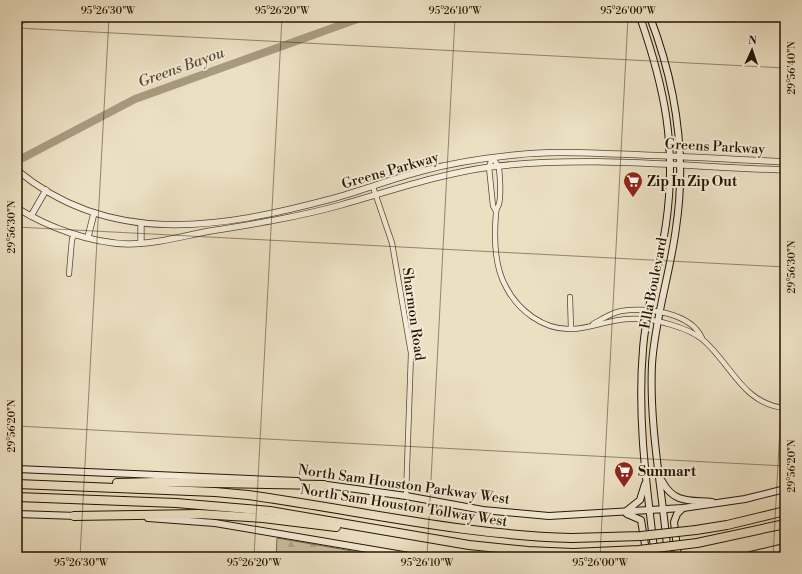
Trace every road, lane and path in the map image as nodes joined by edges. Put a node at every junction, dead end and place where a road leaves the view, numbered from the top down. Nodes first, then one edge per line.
1 (34, 17) edge
2 (640, 17) edge
3 (650, 17) edge
4 (20, 20) edge
5 (659, 40) junction
6 (649, 44) junction
7 (674, 97) junction
8 (664, 99) junction
9 (612, 154) junction
10 (669, 156) junction
11 (680, 156) junction
12 (492, 158) junction
13 (734, 159) junction
14 (611, 162) junction
15 (785, 162) edge
16 (670, 165) junction
17 (499, 166) junction
18 (680, 166) junction
19 (489, 167) junction
20 (436, 168) junction
21 (734, 168) junction
22 (17, 170) edge
23 (785, 170) edge
24 (438, 176) junction
25 (373, 187) junction
26 (46, 190) junction
27 (376, 195) junction
28 (17, 208) edge
29 (496, 210) junction
30 (94, 213) junction
31 (31, 216) junction
32 (141, 224) junction
33 (75, 234) junction
34 (88, 237) junction
35 (141, 243) junction
36 (662, 247) junction
37 (672, 248) junction
38 (69, 274) dead end
39 (570, 297) dead end
40 (648, 310) junction
41 (659, 312) junction
42 (646, 320) junction
43 (657, 322) junction
44 (591, 325) junction
45 (571, 329) junction
46 (702, 340) junction
47 (641, 395) junction
48 (651, 395) junction
49 (785, 408) edge
50 (655, 439) junction
51 (642, 440) junction
52 (17, 469) edge
53 (646, 472) junction
54 (660, 478) junction
55 (17, 484) edge
56 (41, 485) junction
57 (324, 485) junction
58 (785, 489) edge
59 (406, 496) junction
60 (17, 497) edge
61 (722, 503) junction
62 (683, 508) junction
63 (664, 510) junction
64 (785, 510) edge
65 (650, 511) junction
66 (624, 512) junction
67 (17, 514) edge
68 (74, 516) junction
69 (785, 524) edge
70 (408, 533) junction
71 (784, 547) edge
72 (404, 556) edge
73 (415, 557) edge
74 (647, 557) edge
75 (655, 557) edge
76 (668, 557) edge
77 (678, 557) edge
78 (742, 557) edge

1 - 4 street
2 - 6 main road, Ella Boulevard
3 - 5 main road, Ella Boulevard
5 - 6 main road
5 - 7 main road, Ella Boulevard
6 - 8 main road, Ella Boulevard
7 - 8 main road
7 - 11 main road, Ella Boulevard
8 - 10 main road, Ella Boulevard
9 - 10 street, Greens Parkway
9 - 12 street, Greens Parkway
9 - 14 street
10 - 11 street, Greens Parkway
10 - 16 main road, Ella Boulevard
11 - 13 street, Greens Parkway
11 - 18 main road, Ella Boulevard
12 - 17 street
12 - 19 street
12 - 20 street, Greens Parkway
13 - 15 street, Greens Parkway
13 - 21 street
14 - 16 street, Greens Parkway
14 - 17 street, Greens Parkway
16 - 18 street, Greens Parkway
16 - 36 main road, Ella Boulevard
17 - 19 street, Greens Parkway
17 - 29 street
18 - 21 street, Greens Parkway
18 - 37 main road, Ella Boulevard
19 - 24 street, Greens Parkway
19 - 29 street
20 - 24 street
20 - 25 street, Greens Parkway
21 - 23 street, Greens Parkway
22 - 26 street, Greens Parkway
24 - 27 street, Greens Parkway
25 - 27 street, Sharmon Road
25 - 32 street, Greens Parkway
26 - 30 street, Greens Parkway
26 - 31 street
27 - 35 street, Greens Parkway
27 - 59 street, Sharmon Road
28 - 31 street, Greens Parkway
29 - 45 street
30 - 32 street, Greens Parkway
30 - 34 street
31 - 33 street, Greens Parkway
32 - 35 street
33 - 34 street, Greens Parkway
33 - 38 street
34 - 35 street, Greens Parkway
36 - 37 main road
36 - 40 main road, Ella Boulevard
37 - 41 main road, Ella Boulevard
39 - 45 street
40 - 41 street
40 - 42 main road, Ella Boulevard
40 - 44 street
41 - 43 main road, Ella Boulevard
41 - 46 street
42 - 43 street
42 - 44 street
42 - 47 main road, Ella Boulevard
43 - 46 street
43 - 48 main road, Ella Boulevard
44 - 45 street
46 - 49 street
47 - 48 main road
47 - 51 main road, Ella Boulevard
48 - 50 main road, Ella Boulevard
50 - 51 main road
50 - 54 main road, Ella Boulevard
51 - 53 main road, Ella Boulevard
52 - 57 main road, North Sam Houston Parkway West
53 - 65 main road, Ella Boulevard
53 - 66 main road
54 - 61 main road
54 - 63 main road, Ella Boulevard
55 - 56 highway, North Sam Houston Tollway West
56 - 57 highway
56 - 64 highway, North Sam Houston Tollway West, bridge
57 - 59 main road, North Sam Houston Parkway West
58 - 61 main road, North Sam Houston Parkway West
59 - 66 main road, North Sam Houston Parkway West
60 - 70 highway, North Sam Houston Tollway West
61 - 62 main road, North Sam Houston Parkway West
62 - 63 main road, North Sam Houston Parkway West
62 - 77 main road
63 - 65 main road, North Sam Houston Parkway West
63 - 76 main road, Ella Boulevard
65 - 66 main road, North Sam Houston Parkway West
65 - 75 main road, Ella Boulevard
66 - 74 main road
67 - 68 main road
68 - 70 highway
68 - 72 main road
69 - 70 highway, bridge
71 - 78 main road
72 - 73 main road

